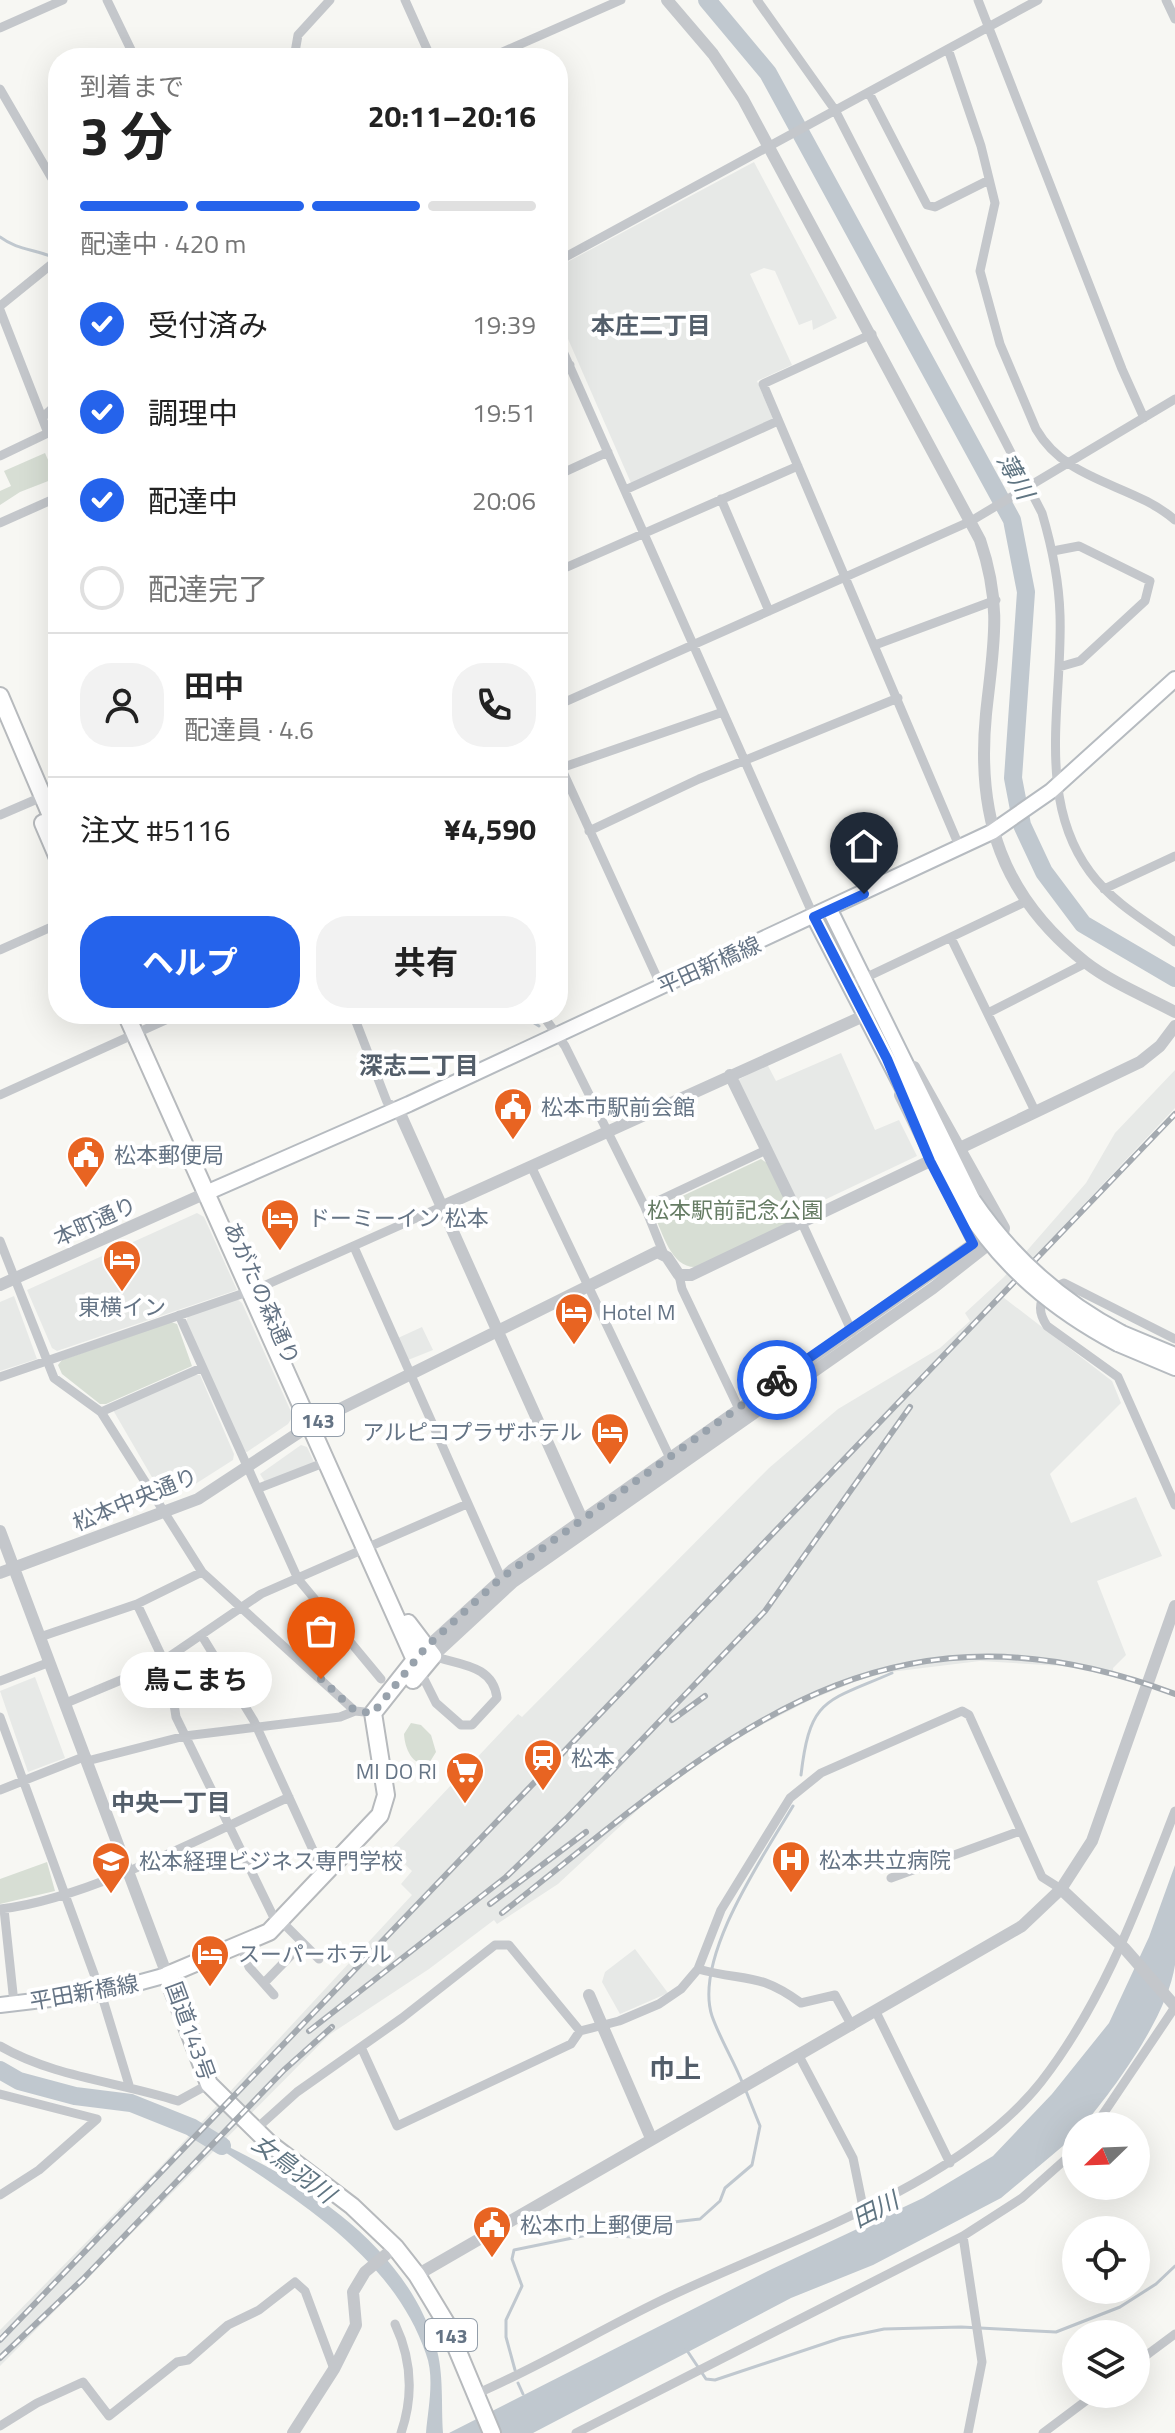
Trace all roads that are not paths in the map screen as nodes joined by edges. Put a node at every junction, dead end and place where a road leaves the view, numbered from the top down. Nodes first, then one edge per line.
1 (63, 0) edge
2 (107, 0) edge
3 (330, 0) edge
4 (406, 0) edge
5 (621, 0) edge
6 (667, 0) edge
7 (757, 0) edge
8 (978, 0) edge
9 (1038, 0) edge
10 (1166, 0) edge
11 (1175, 19) edge
12 (0, 28) edge
13 (988, 28) junction
14 (130, 48) edge
15 (296, 48) edge
16 (427, 48) edge
17 (512, 48) edge
18 (948, 49) junction
19 (0, 89) edge
20 (869, 93) junction
21 (832, 112) junction
22 (772, 144) junction
23 (48, 172) edge
24 (989, 180) junction
25 (568, 256) edge
26 (48, 268) edge
27 (0, 308) edge
28 (872, 334) junction
29 (568, 361) edge
30 (570, 365) joint
31 (1175, 399) edge
32 (48, 412) edge
33 (44, 416) junction
34 (1144, 418) junction
35 (778, 421) junction
36 (608, 452) junction
37 (0, 456) edge
38 (1069, 465) junction
39 (798, 466) junction
40 (568, 470) edge
41 (1028, 489) junction
42 (625, 490) junction
43 (721, 499) junction
44 (48, 501) edge
45 (975, 519) junction
46 (1175, 520) edge
47 (0, 523) edge
48 (644, 533) junction
49 (1053, 551) junction
50 (568, 567) edge
51 (847, 577) junction
52 (996, 600) junction
53 (769, 611) junction
54 (694, 645) junction
55 (875, 645) junction
56 (1059, 667) junction
57 (1175, 679) edge
58 (0, 696) edge
59 (898, 698) junction
60 (568, 701) edge
61 (723, 712) junction
62 (0, 723) edge
63 (744, 760) junction
64 (568, 763) edge
65 (568, 786) edge
66 (1053, 789) junction
67 (44, 796) edge
68 (0, 815) edge
69 (996, 830) junction
70 (589, 831) junction
71 (960, 848) junction
72 (1175, 856) edge
73 (1104, 889) junction
74 (1025, 902) junction
75 (830, 910) junction
76 (814, 917) junction
77 (48, 928) edge
78 (951, 938) junction
79 (1175, 942) edge
80 (0, 950) edge
81 (1086, 963) junction
82 (864, 978) junction
83 (850, 985) junction
84 (661, 986) junction
85 (879, 1009) junction
86 (1175, 1012) edge
87 (988, 1013) junction
88 (864, 1014) junction
89 (357, 1024) edge
90 (550, 1024) edge
91 (139, 1026) edge
92 (1175, 1026) edge
93 (559, 1035) junction
94 (898, 1045) junction
95 (887, 1059) junction
96 (730, 1075) junction
97 (0, 1095) edge
98 (398, 1109) junction
99 (1035, 1111) junction
100 (608, 1132) junction
101 (960, 1148) junction
102 (766, 1150) junction
103 (930, 1161) junction
104 (531, 1166) junction
105 (211, 1191) junction
106 (968, 1203) junction
107 (441, 1207) junction
108 (645, 1207) junction
109 (802, 1223) junction
110 (0, 1241) edge
111 (354, 1247) junction
112 (976, 1249) junction
113 (663, 1252) junction
114 (957, 1263) junction
115 (679, 1275) junction
116 (14, 1279) junction
117 (0, 1285) edge
118 (588, 1286) junction
119 (254, 1290) junction
120 (179, 1315) junction
121 (852, 1328) junction
122 (498, 1331) junction
123 (1120, 1338) junction
124 (1175, 1339) edge
125 (854, 1343) junction
126 (1175, 1355) edge
127 (48, 1360) junction
128 (201, 1368) junction
129 (1175, 1368) edge
130 (410, 1374) junction
131 (0, 1377) edge
132 (738, 1407) junction
133 (101, 1412) junction
134 (744, 1420) junction
135 (314, 1423) junction
136 (326, 1462) junction
137 (672, 1463) junction
138 (245, 1468) junction
139 (259, 1488) junction
140 (467, 1504) junction
141 (1175, 1505) edge
142 (164, 1513) junction
143 (584, 1524) junction
144 (0, 1531) edge
145 (370, 1548) junction
146 (14, 1568) junction
147 (202, 1572) junction
148 (0, 1573) edge
149 (501, 1578) junction
150 (298, 1579) junction
151 (137, 1604) junction
152 (1175, 1606) edge
153 (242, 1607) junction
154 (202, 1636) junction
155 (40, 1637) junction
156 (424, 1658) junction
157 (164, 1661) junction
158 (50, 1662) junction
159 (381, 1679) dead end
160 (0, 1681) edge
161 (66, 1703) junction
162 (355, 1711) junction
163 (0, 1717) edge
164 (376, 1719) junction
165 (257, 1727) junction
166 (185, 1736) junction
167 (86, 1758) junction
168 (24, 1781) junction
169 (0, 1790) edge
170 (289, 1797) junction
171 (1175, 1811) edge
172 (229, 1826) junction
173 (1020, 1831) junction
174 (127, 1869) junction
175 (325, 1875) junction
176 (891, 1878) dead end
177 (1061, 1889) junction
178 (64, 1893) junction
179 (2, 1909) edge
180 (279, 1922) junction
181 (303, 1943) junction
182 (241, 1946) junction
183 (1123, 1947) junction
184 (319, 1959) dead end
185 (698, 1969) junction
186 (167, 1975) junction
187 (264, 1983) junction
188 (101, 1993) junction
189 (274, 1995) dead end
190 (589, 1995) dead end
191 (7, 2004) edge
192 (1174, 2005) edge
193 (876, 2012) junction
194 (604, 2026) junction
195 (852, 2026) junction
196 (580, 2031) junction
197 (0, 2046) edge
198 (361, 2047) junction
199 (798, 2054) junction
200 (209, 2084) junction
201 (129, 2085) junction
202 (0, 2094) edge
203 (1104, 2112) edge
204 (255, 2130) junction
205 (651, 2138) junction
206 (1062, 2162) edge
207 (950, 2163) junction
208 (0, 2195) edge
209 (863, 2207) junction
210 (963, 2236) junction
211 (392, 2250) junction
212 (417, 2275) junction
213 (395, 2324) dead end
214 (1175, 2334) edge
215 (1150, 2353) edge
216 (334, 2369) junction
217 (477, 2396) junction
218 (1076, 2408) edge
219 (0, 2426) edge
220 (293, 2433) edge
221 (401, 2433) edge
222 (492, 2433) edge
223 (576, 2433) edge
224 (968, 2433) edge
225 (1043, 2433) edge

1 - 12 street
2 - 14 street
3 - 15 street
4 - 16 street
5 - 17 street
6 - 22 street
7 - 21 street
8 - 13 street
9 - 13 street
10 - 11 street
13 - 18 street
13 - 34 street
18 - 20 street
18 - 24 street
19 - 23 street
20 - 21 street
20 - 24 street
21 - 22 street
21 - 41 street
22 - 25 street
22 - 28 street
24 - 38 street
26 - 27 street
27 - 33 street
28 - 35 street
28 - 45 street
29 - 30 street
30 - 36 street
31 - 34 street
32 - 33 street
33 - 37 street
34 - 38 street
35 - 39 street
35 - 42 street
36 - 40 street
36 - 42 street
38 - 41 street
38 - 46 street
39 - 43 street
39 - 51 street
41 - 45 street
41 - 49 street
42 - 48 street
43 - 48 street
43 - 53 street
44 - 47 street
45 - 51 street
45 - 52 street
48 - 50 street
48 - 54 street
49 - 56 street
49 - 56 street
51 - 53 street
51 - 55 street
52 - 55 street
52 - 69 street
53 - 54 street
54 - 60 street
54 - 61 street
55 - 59 street
56 - 66 street
57 - 66 main road, 平田新橋線
58 - 67 highway
59 - 63 street
59 - 71 street
61 - 63 street
61 - 64 street
62 - 67 highway
63 - 70 street
63 - 76 street
65 - 70 street
66 - 69 main road, 平田新橋線
66 - 73 street
67 - 68 street
69 - 71 main road, 平田新橋線
69 - 74 street
70 - 84 street
71 - 75 main road, 平田新橋線
72 - 73 street
73 - 79 street
74 - 78 street
74 - 81 street
75 - 76 main road, 平田新橋線
75 - 82 main road
76 - 83 main road
76 - 84 main road, 平田新橋線
77 - 80 street
78 - 82 street
78 - 87 street
81 - 86 street
81 - 87 street
82 - 83 street
82 - 85 main road
83 - 88 main road
84 - 93 main road, 平田新橋線
85 - 88 street
85 - 94 main road
87 - 99 street
88 - 95 main road
88 - 96 street
89 - 98 street
90 - 93 street
91 - 97 street
91 - 105 highway, あがたの森通り / 143
92 - 99 street
93 - 98 main road, 平田新橋線
93 - 100 street
94 - 101 street
94 - 106 main road
95 - 103 street
95 - 106 main road
96 - 100 street
96 - 102 street
98 - 105 main road, 平田新橋線
98 - 107 street
99 - 101 street
100 - 104 street
100 - 108 street
101 - 112 street
102 - 108 street
102 - 109 street
103 - 109 street
103 - 112 street
104 - 107 street
104 - 118 street
105 - 116 street, 本町通り
105 - 119 highway, あがたの森通り / 143
106 - 123 main road, bridge
107 - 111 street
107 - 122 street
108 - 113 street
109 - 115 street
109 - 121 street
110 - 116 street
111 - 119 street
111 - 130 street
112 - 114 street
113 - 115 street
113 - 118 street, 松本中央通り
114 - 121 street
114 - 125 street
115 - 132 street
116 - 117 street, 本町通り
116 - 127 street
118 - 122 street, 松本中央通り
118 - 137 street
119 - 120 street
119 - 135 highway, あがたの森通り / 143
120 - 127 street
120 - 128 street
121 - 125 street
121 - 132 street
122 - 130 street, 松本中央通り
122 - 143 street
123 - 126 main road
123 - 129 main road
124 - 141 street
125 - 134 street
127 - 131 street
127 - 133 street
128 - 133 street
128 - 138 street
130 - 135 street, 松本中央通り
130 - 140 street
132 - 134 street
132 - 137 street
133 - 142 street
134 - 137 street
135 - 136 highway, あがたの森通り / 143
135 - 138 street, 松本中央通り
135 - 145 highway, あがたの森通り / 143
136 - 139 street
136 - 145 highway, あがたの森通り / 143
137 - 143 street
138 - 139 street
138 - 142 street, 松本中央通り
139 - 150 street
140 - 145 street
140 - 149 street
142 - 146 street, 松本中央通り
142 - 147 street
143 - 149 street
143 - 156 street
144 - 146 street
145 - 150 street
145 - 156 highway, あがたの森通り / 143
146 - 148 street, 松本中央通り
146 - 155 street
147 - 151 street
147 - 153 street
149 - 156 street
150 - 153 street
150 - 159 street
151 - 155 street
151 - 157 street
152 - 177 street
153 - 154 street
153 - 162 street
154 - 157 street
154 - 165 street
155 - 158 street
156 - 156 street
156 - 164 highway
157 - 161 street
157 - 166 street
158 - 160 street
158 - 161 street
161 - 167 street
162 - 164 street
162 - 165 street
163 - 168 street
164 - 175 highway, 国道143号
165 - 166 street
165 - 170 street
166 - 167 street
166 - 172 street
167 - 168 street
167 - 174 street
168 - 169 street
168 - 178 street
170 - 172 street
170 - 175 street
171 - 183 street
172 - 174 street
172 - 180 street
173 - 176 street
173 - 177 street
173 - 185 street
174 - 178 street
174 - 186 street
175 - 180 highway, 国道143号
177 - 183 street
177 - 193 street
178 - 179 street
178 - 188 street
179 - 191 street
180 - 181 street
180 - 182 highway, 国道143号
181 - 184 street
181 - 187 street
182 - 186 highway, 国道143号
182 - 187 street
183 - 192 street
183 - 207 street
185 - 194 street
185 - 195 street
186 - 188 main road, 平田新橋線
186 - 200 highway, 国道143号 / 143
187 - 189 street
188 - 191 main road, 平田新橋線
188 - 201 street
190 - 194 street
192 - 203 street
193 - 195 street
193 - 207 street
194 - 196 street
194 - 205 street
195 - 199 street
196 - 198 street
196 - 198 street
197 - 201 street
198 - 204 street
199 - 205 street
199 - 209 street
200 - 201 street
200 - 204 highway, 国道143号 / 143
202 - 208 street
204 - 211 highway, 国道143号 / 143
205 - 212 street
206 - 210 street
207 - 209 street
209 - 217 street
210 - 223 street
210 - 224 street
211 - 212 highway, 国道143号 / 143
211 - 216 street
212 - 217 highway, 国道143号 / 143
213 - 221 street
214 - 215 street
216 - 219 street
216 - 220 street
217 - 222 highway, 国道143号 / 143
218 - 225 street

